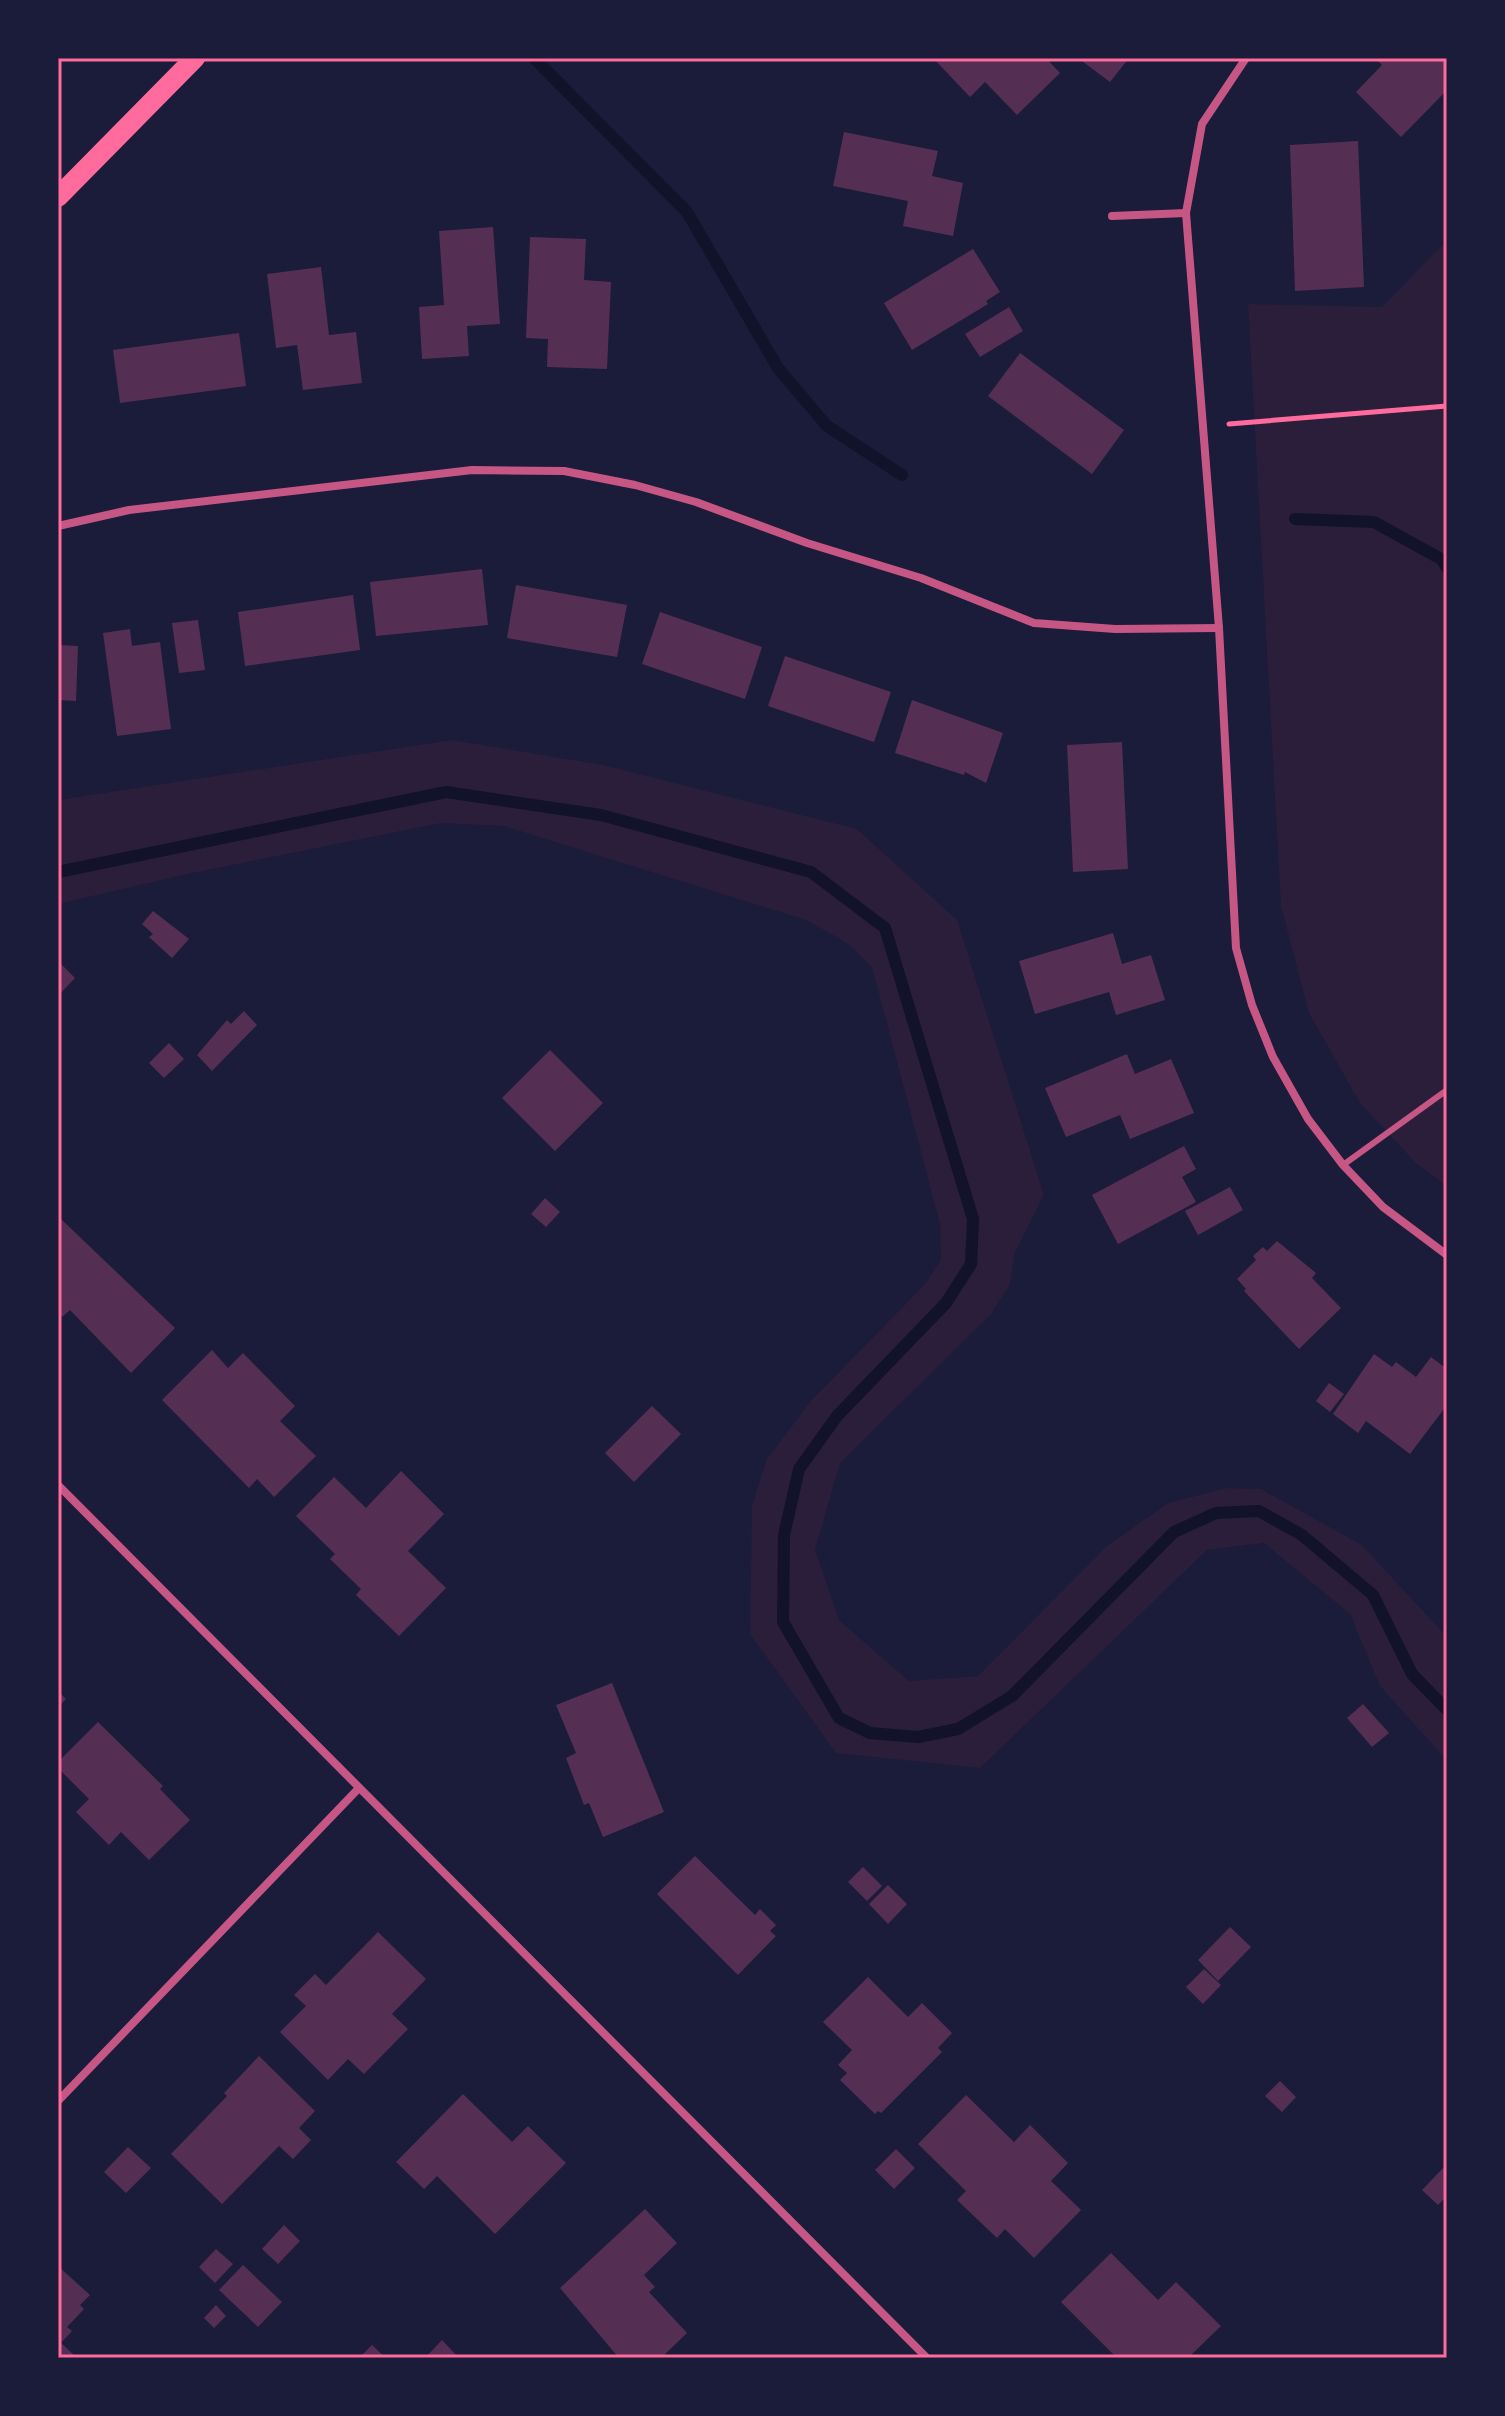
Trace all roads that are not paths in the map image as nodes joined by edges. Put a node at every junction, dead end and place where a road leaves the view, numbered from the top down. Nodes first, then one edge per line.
1 (195, 58) edge
2 (1246, 58) edge
3 (58, 197) edge
4 (1186, 213) junction
5 (1112, 216) dead end
6 (58, 526) edge
7 (1219, 628) junction
8 (1447, 1090) edge
9 (1343, 1165) junction
10 (1447, 1255) edge
11 (58, 1485) edge
12 (359, 1788) junction
13 (58, 2101) edge
14 (927, 2358) edge

1 - 3 main road
2 - 4 street
4 - 5 street
4 - 7 street
6 - 7 street
7 - 9 street
8 - 9 lane
9 - 10 street
11 - 12 street
12 - 13 street
12 - 14 street

